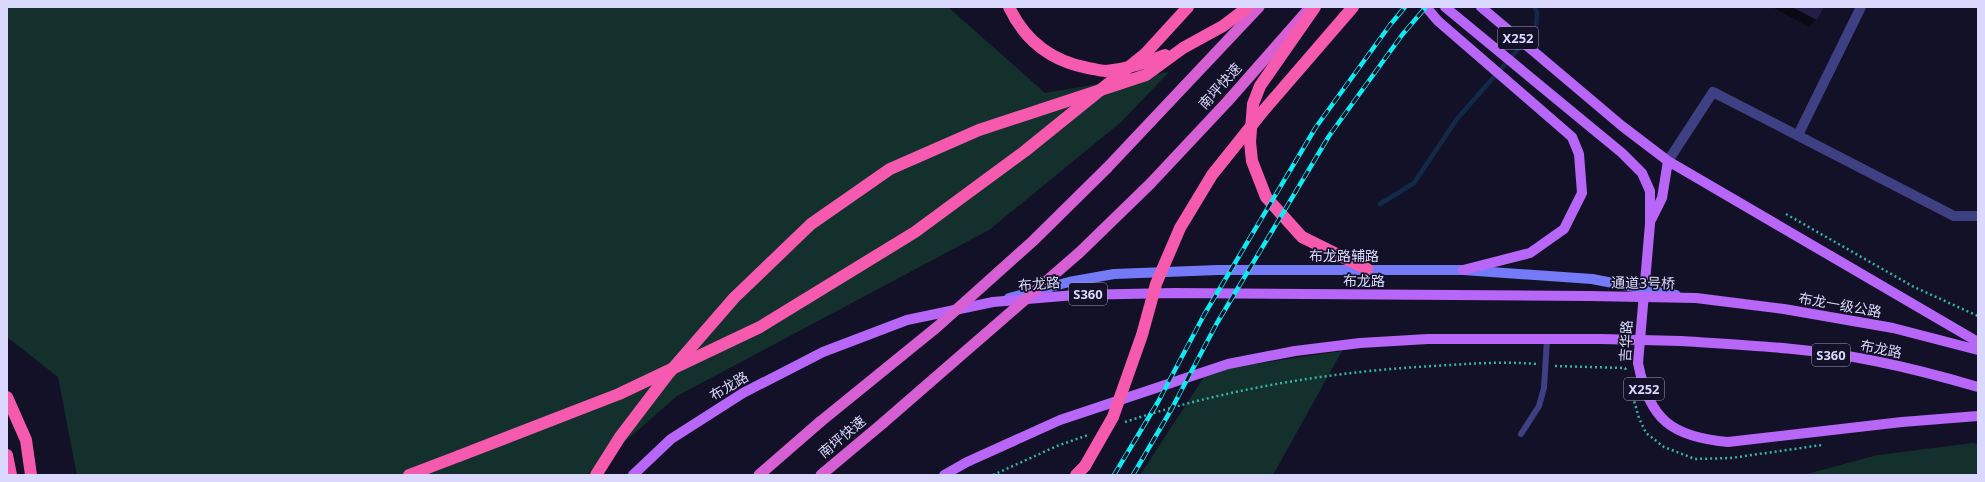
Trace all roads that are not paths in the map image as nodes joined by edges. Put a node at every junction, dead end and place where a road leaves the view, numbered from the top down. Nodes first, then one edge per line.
1 (1009, 7) edge
2 (1188, 7) edge
3 (1248, 7) edge
4 (1259, 7) edge
5 (1310, 7) edge
6 (1315, 7) edge
7 (1353, 7) edge
8 (1426, 7) edge
9 (1445, 7) edge
10 (1861, 7) edge
11 (1482, 8) edge
12 (1183, 48) junction
13 (1798, 135) junction
14 (1668, 161) junction
15 (1978, 216) edge
16 (1650, 224) junction
17 (1367, 269) junction
18 (1463, 270) junction
19 (1589, 296) joint
20 (1696, 298) junction
21 (993, 302) junction
22 (1546, 339) junction
23 (1978, 342) edge
24 (1978, 350) edge
25 (1978, 387) edge
26 (7, 397) edge
27 (1978, 416) edge
28 (1522, 434) dead end
29 (7, 455) edge
30 (11, 475) edge
31 (30, 475) edge
32 (409, 475) edge
33 (596, 475) edge
34 (633, 475) edge
35 (759, 475) edge
36 (821, 475) edge
37 (944, 475) edge
38 (1076, 475) edge

1 - 12 highway
2 - 32 highway, bridge
3 - 12 highway
4 - 35 highway, 南坪快速, bridge
5 - 36 highway, 南坪快速, bridge
6 - 17 highway
7 - 38 highway, bridge
8 - 18 main road
9 - 16 main road, 吉华路 / X252
10 - 13 street
11 - 14 main road, X252
12 - 33 highway
13 - 14 street
13 - 15 street
14 - 16 main road
14 - 23 main road, X252
16 - 27 main road, 吉华路 / X252
17 - 18 main road, 布龙路辅路
17 - 21 main road, 布龙路辅路
18 - 20 main road, 布龙路辅路, bridge
19 - 20 main road, 通道3号桥 / S360, bridge
19 - 21 main road, 布龙路 / S360
20 - 24 main road, 布龙一级公路 / S360
21 - 34 main road, 布龙路 / S360
22 - 25 main road, 布龙路 / S360, bridge
22 - 28 lane
22 - 37 main road, S360
26 - 31 highway
29 - 30 highway

